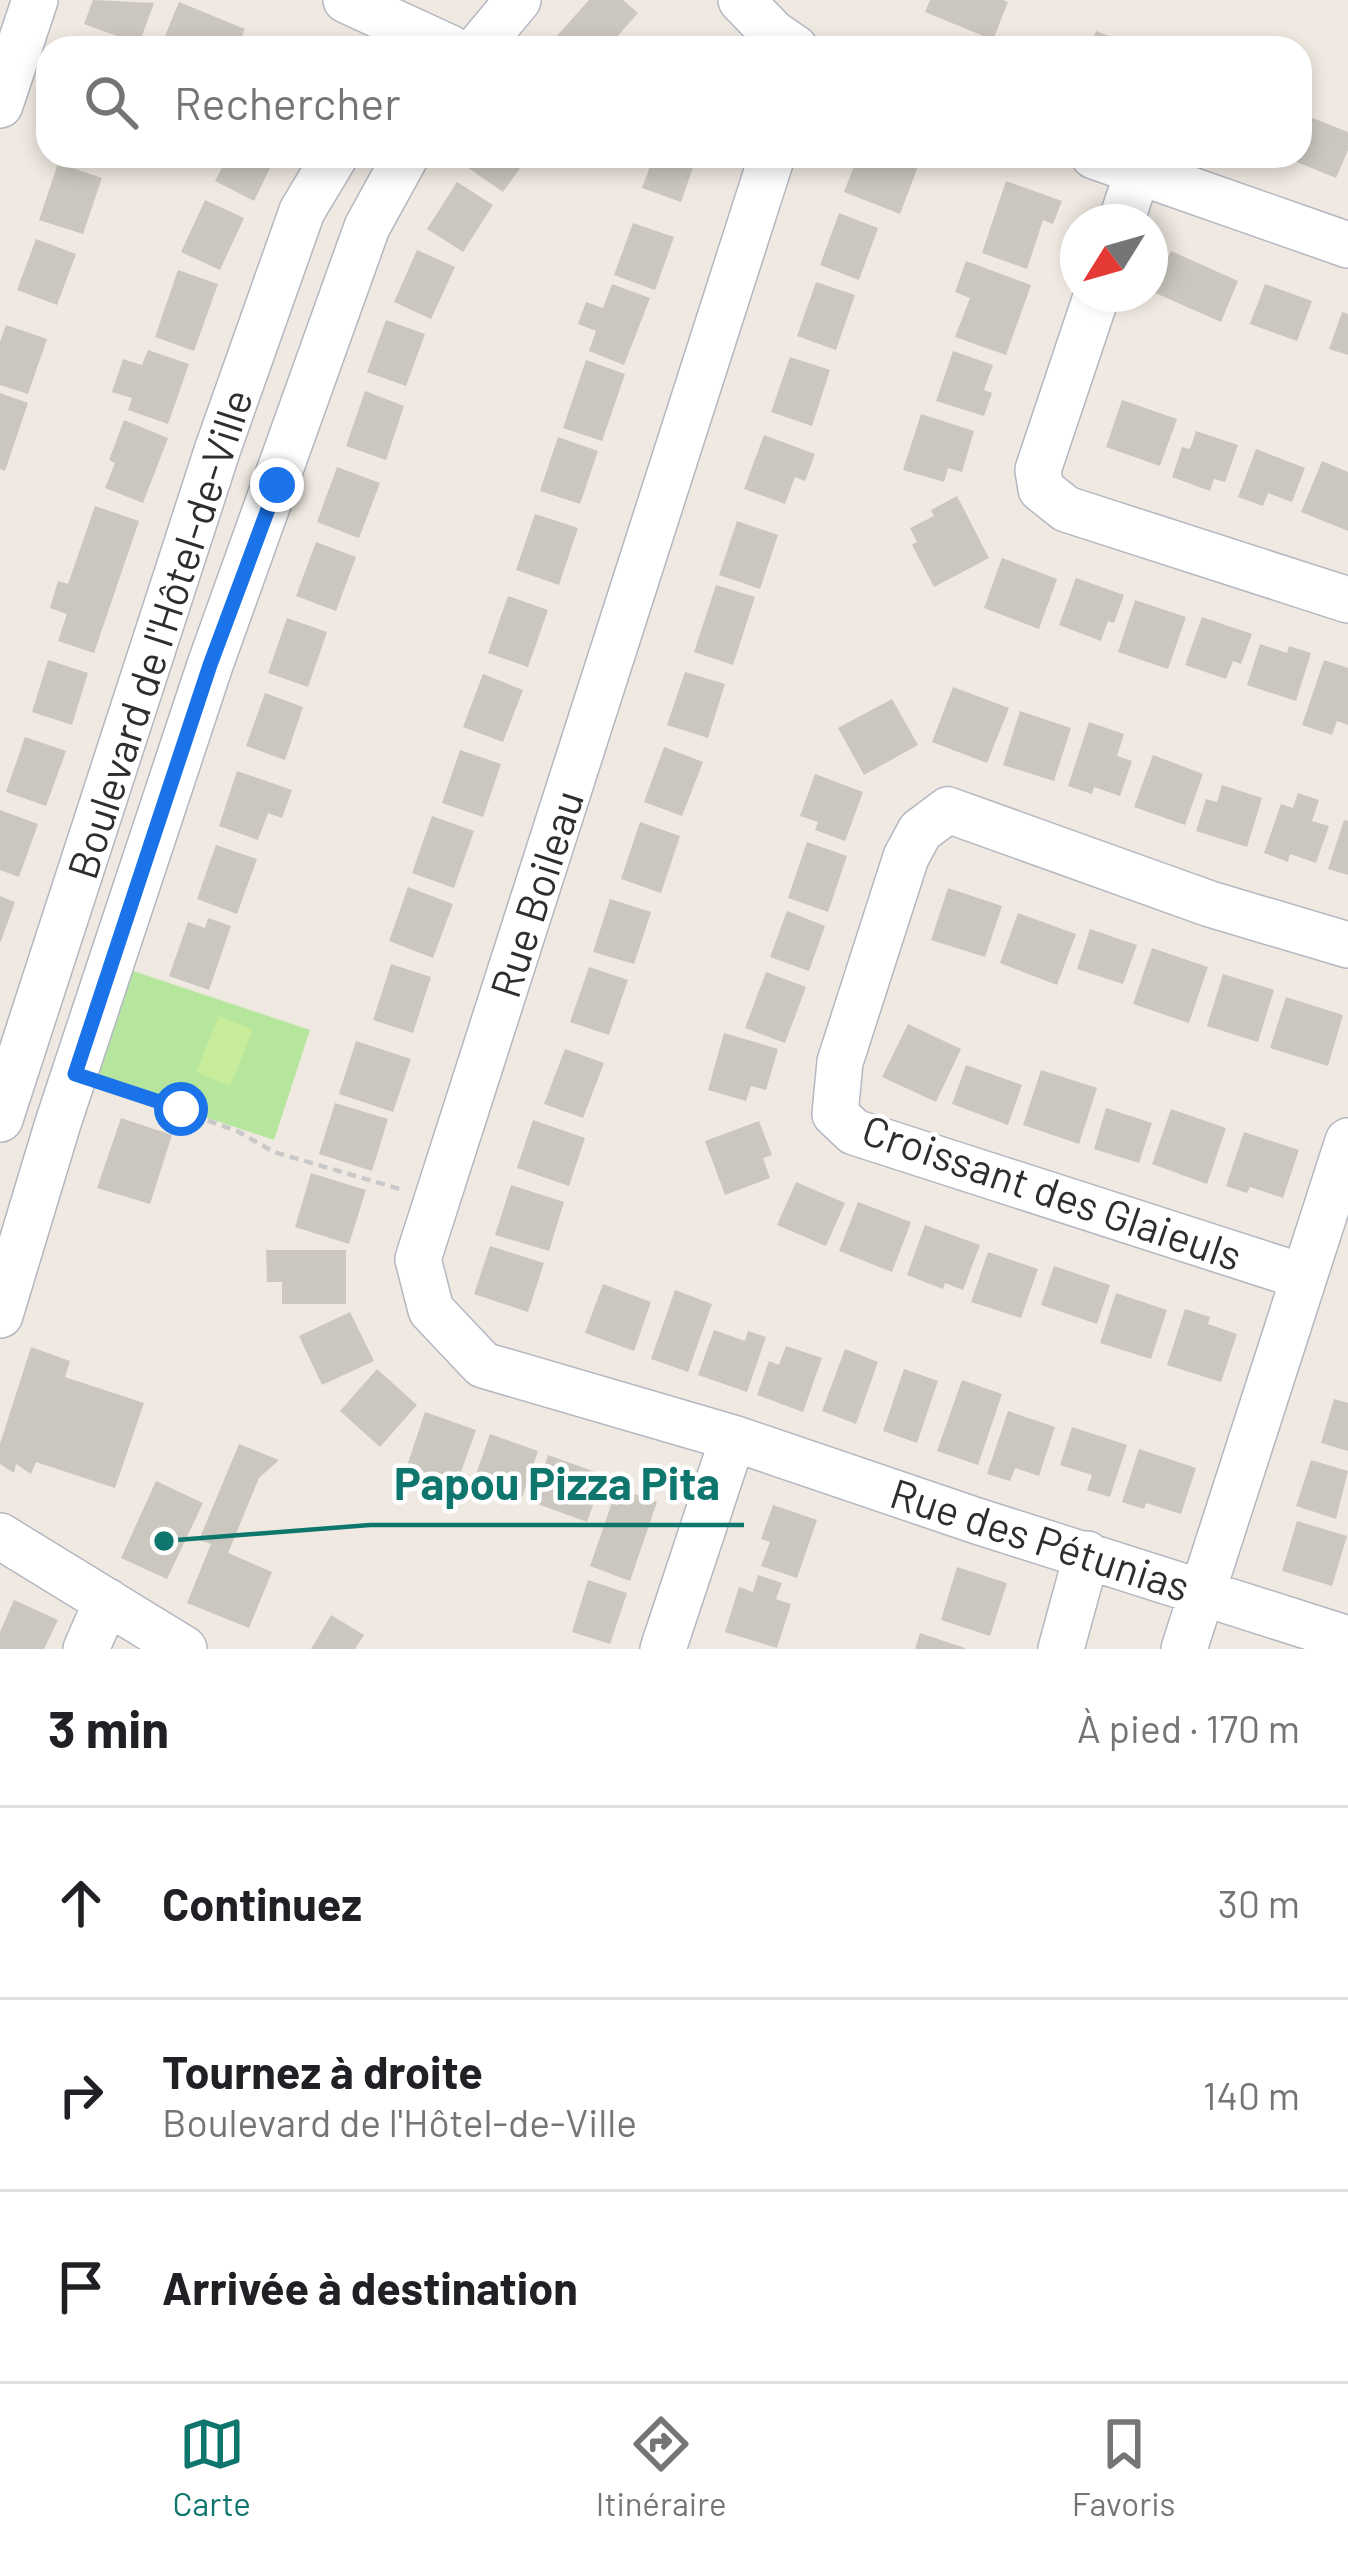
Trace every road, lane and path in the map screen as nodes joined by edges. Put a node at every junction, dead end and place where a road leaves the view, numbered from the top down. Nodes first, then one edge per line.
1 (35, 0) edge
2 (346, 0) edge
3 (518, 0) edge
4 (741, 0) edge
5 (424, 32) edge
6 (488, 36) edge
7 (776, 36) edge
8 (0, 105) edge
9 (328, 168) edge
10 (399, 168) edge
11 (768, 168) edge
12 (1129, 168) edge
13 (1138, 171) junction
14 (1126, 204) edge
15 (1348, 245) edge
16 (1090, 312) edge
17 (1348, 600) edge
18 (1348, 945) edge
19 (75, 1074) junction
20 (2, 1112) edge
21 (58, 1123) junction
22 (1348, 1141) edge
23 (436, 1199) junction
24 (14, 1222) edge
25 (1304, 1277) junction
26 (0, 1315) edge
27 (734, 1438) junction
28 (1, 1538) edge
29 (1087, 1554) junction
30 (1202, 1594) junction
31 (107, 1601) junction
32 (1348, 1640) edge
33 (163, 1643) edge
34 (86, 1649) edge
35 (663, 1649) edge
36 (1061, 1649) edge
37 (1184, 1649) edge

1 - 8 street
2 - 5 street
3 - 6 street
4 - 7 street
9 - 20 street, Boulevard de l'Hôtel-de-Ville
10 - 19 street, Boulevard de l'Hôtel-de-Ville
11 - 23 street, Rue Boileau
12 - 13 street
13 - 14 street
13 - 15 street
16 - 17 street
18 - 25 street, Croissant des Glaieuls
19 - 21 street, Boulevard de l'Hôtel-de-Ville
19 - 23 path
20 - 21 street
21 - 24 street, Boulevard de l'Hôtel-de-Ville
22 - 25 street
23 - 27 street, Rue Boileau
24 - 26 street, Boulevard de l'Hôtel-de-Ville
25 - 30 street
27 - 29 street, Rue des Pétunias
27 - 35 street
28 - 31 street
29 - 30 street, Rue des Pétunias
29 - 36 street
30 - 32 street, Rue des Pétunias
30 - 37 street
31 - 33 street
31 - 34 street

